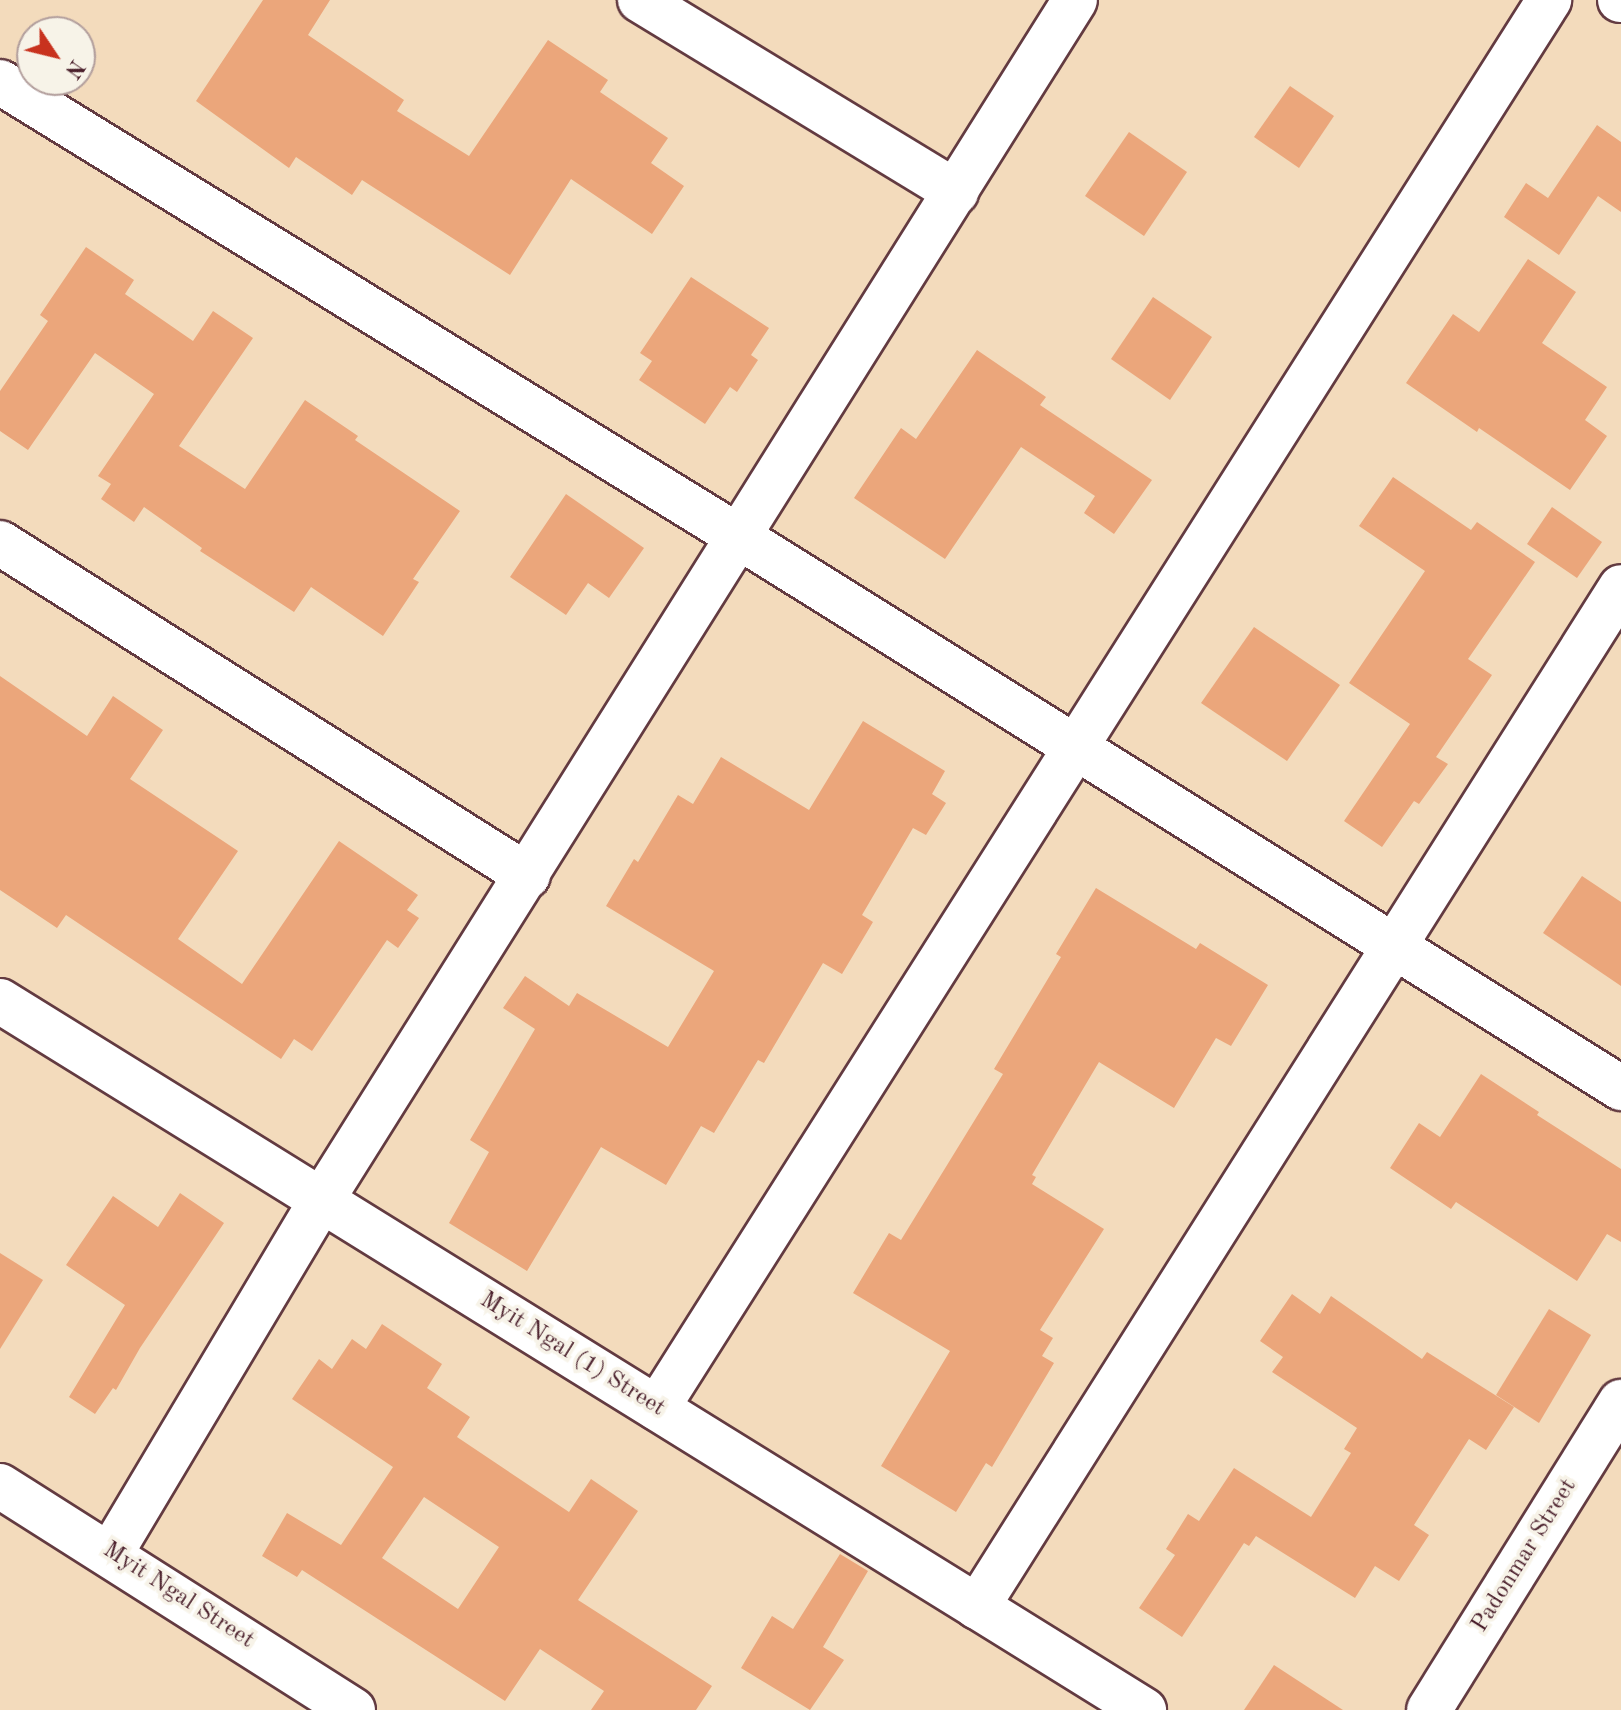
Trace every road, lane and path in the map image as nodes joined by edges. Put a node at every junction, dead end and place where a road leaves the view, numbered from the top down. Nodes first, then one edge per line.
1 (640, 0) edge
2 (1075, 0) edge
3 (1549, 0) edge
4 (0, 82) edge
5 (956, 192) junction
6 (736, 535) junction
7 (0, 543) edge
8 (1621, 587) edge
9 (1077, 749) junction
10 (528, 876) junction
11 (1394, 946) junction
12 (0, 1001) edge
13 (1621, 1088) edge
14 (323, 1198) junction
15 (1621, 1402) edge
16 (657, 1408) junction
17 (0, 1486) edge
18 (111, 1553) junction
19 (977, 1607) junction
20 (353, 1710) edge
21 (1144, 1710) edge
22 (1429, 1710) edge

1 - 5 street
2 - 5 street
3 - 9 street
4 - 6 street
5 - 6 street
6 - 9 street
6 - 10 street
7 - 10 street
8 - 11 street
9 - 11 street
9 - 16 street
10 - 14 street
11 - 13 street
11 - 19 street
12 - 14 street, Myit Ngal (1) Street
14 - 16 street, Myit Ngal (1) Street
14 - 18 street
15 - 22 street, Padonmar Street
16 - 19 street, Myit Ngal (1) Street
17 - 18 street, Myit Ngal Street
18 - 20 street, Myit Ngal Street
19 - 21 street, Myit Ngal (1) Street

